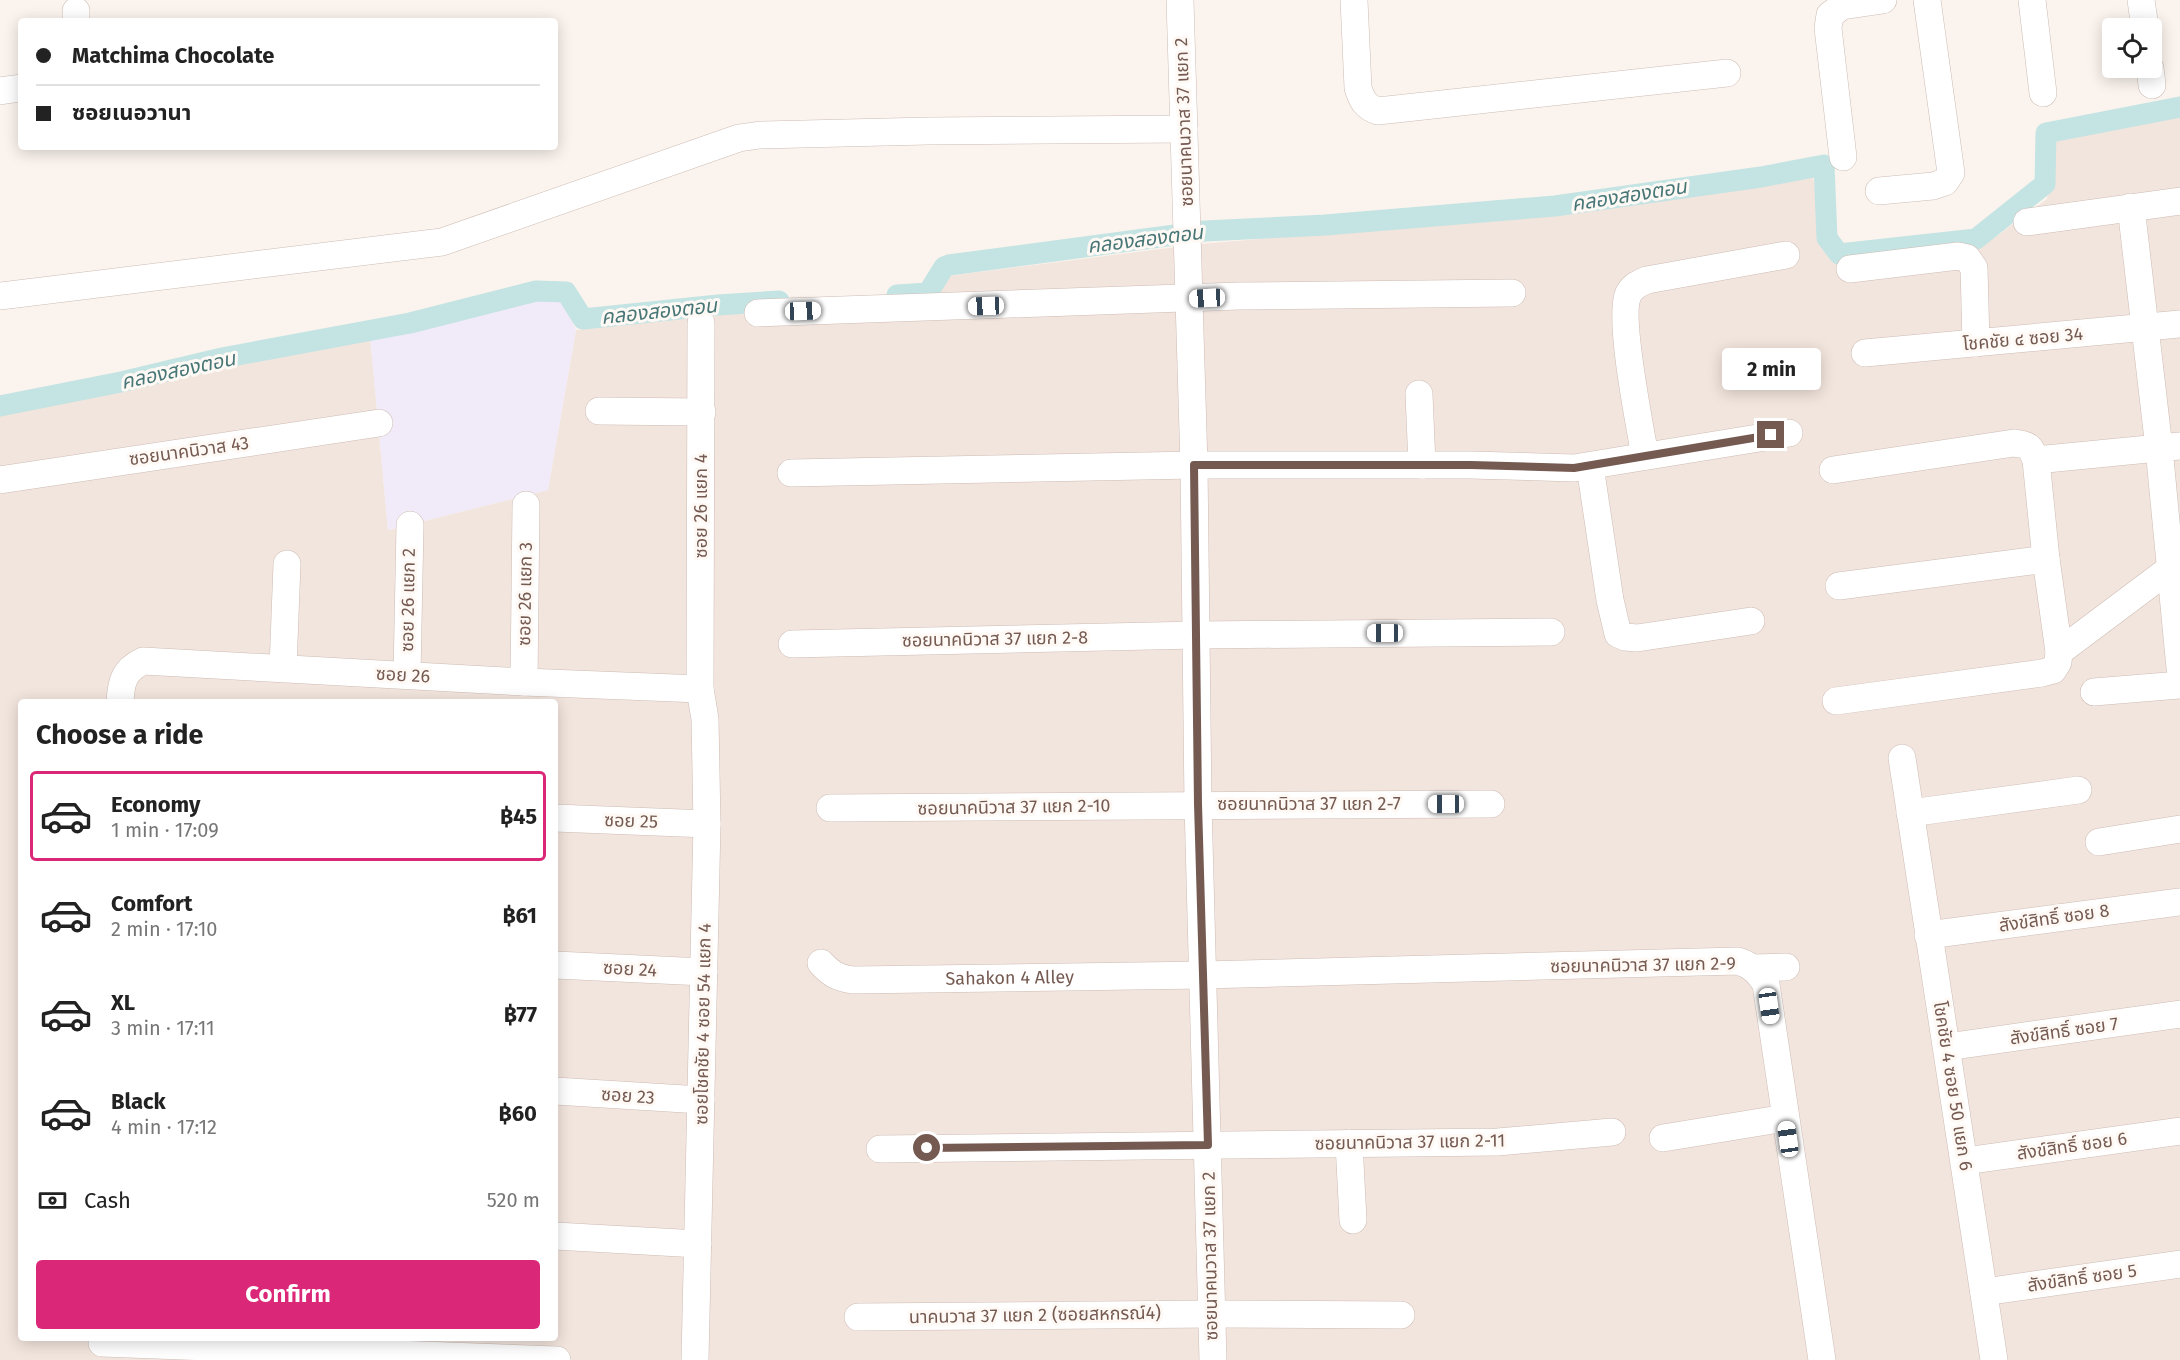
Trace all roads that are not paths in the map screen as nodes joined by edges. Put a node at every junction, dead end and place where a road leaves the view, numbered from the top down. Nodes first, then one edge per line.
1 (1180, 0) edge
2 (1354, 0) edge
3 (1883, 0) edge
4 (1927, 0) edge
5 (2032, 0) edge
6 (2141, 0) edge
7 (2144, 18) edge
8 (1727, 74) dead end
9 (18, 88) edge
10 (0, 91) edge
11 (2043, 93) dead end
12 (1184, 129) junction
13 (1843, 157) dead end
14 (1879, 191) dead end
15 (2180, 201) edge
16 (2131, 207) junction
17 (2027, 222) dead end
18 (1786, 255) dead end
19 (1850, 269) dead end
20 (1512, 293) dead end
21 (0, 296) edge
22 (1190, 299) junction
23 (758, 313) dead end
24 (701, 323) dead end
25 (2180, 324) edge
26 (2144, 328) junction
27 (1976, 343) junction
28 (1865, 353) dead end
29 (1419, 394) dead end
30 (598, 411) dead end
31 (702, 412) junction
32 (379, 423) dead end
33 (1789, 433) dead end
34 (2169, 447) edge
35 (1645, 456) junction
36 (2036, 460) junction
37 (1194, 465) junction
38 (1422, 465) junction
39 (1582, 467) junction
40 (1833, 470) dead end
41 (791, 473) dead end
42 (0, 480) edge
43 (526, 505) dead end
44 (410, 525) dead end
45 (2046, 559) junction
46 (287, 564) dead end
47 (2175, 567) edge
48 (1839, 586) dead end
49 (1751, 621) dead end
50 (1551, 632) dead end
51 (1197, 635) junction
52 (792, 644) dead end
53 (2059, 652) junction
54 (284, 668) junction
55 (2180, 668) edge
56 (407, 675) junction
57 (524, 682) junction
58 (2180, 685) edge
59 (700, 689) junction
60 (2094, 692) dead end
61 (120, 695) edge
62 (1836, 701) dead end
63 (1902, 758) dead end
64 (2078, 790) dead end
65 (1198, 804) junction
66 (1491, 804) dead end
67 (830, 808) dead end
68 (1911, 813) junction
69 (558, 818) edge
70 (707, 824) junction
71 (2180, 829) edge
72 (2099, 842) dead end
73 (2180, 902) edge
74 (1928, 935) junction
75 (821, 963) dead end
76 (558, 965) edge
77 (1786, 967) dead end
78 (1755, 968) junction
79 (704, 972) junction
80 (1203, 975) junction
81 (2180, 1014) edge
82 (1947, 1047) junction
83 (558, 1091) edge
84 (701, 1100) junction
85 (1785, 1118) junction
86 (2180, 1131) edge
87 (1612, 1132) dead end
88 (1663, 1138) dead end
89 (1349, 1143) junction
90 (1208, 1145) junction
91 (880, 1149) dead end
92 (1965, 1161) junction
93 (1353, 1220) dead end
94 (558, 1236) edge
95 (698, 1244) junction
96 (2180, 1264) edge
97 (1984, 1292) junction
98 (1212, 1314) junction
99 (1401, 1315) dead end
100 (858, 1317) dead end
101 (102, 1347) edge
102 (557, 1360) edge
103 (695, 1360) edge
104 (1213, 1360) edge
105 (1822, 1360) edge
106 (1994, 1360) edge

1 - 12 street, ซอยนาคนวาส 37 แยก 2
2 - 8 street
3 - 13 street
4 - 14 street
5 - 11 street
6 - 7 street
9 - 10 street
12 - 21 street
12 - 22 street, ซอยนาคนวาส 37 แยก 2
15 - 16 street
16 - 17 street
16 - 26 street
18 - 35 street
19 - 27 street
20 - 22 street
22 - 23 street
22 - 37 street, ซอยนาคนวาส 37 แยก 2
24 - 31 street, ซอย 26 แยก 4
25 - 26 street, โชคชัย ๔ ซอย 34
26 - 27 street, โชคชัย ๔ ซอย 34
26 - 34 street
27 - 28 street, โชคชัย ๔ ซอย 34
29 - 38 street
30 - 31 street
31 - 59 street, ซอย 26 แยก 4
32 - 42 street, ซอยนาคนิวาส 43
33 - 35 street
34 - 36 street
34 - 47 street
35 - 39 street
36 - 40 street
36 - 45 street
37 - 38 street
37 - 41 street
37 - 51 street, ซอยนาคนวาส 37 แยก 2
38 - 39 street
39 - 49 street
43 - 57 street, ซอย 26 แยก 3
44 - 56 street, ซอย 26 แยก 2
45 - 48 street
45 - 53 street
46 - 54 street
47 - 53 street
47 - 55 street
50 - 51 street
51 - 52 street, ซอยนาคนิวาส 37 แยก 2-8
51 - 65 street, ซอยนาคนวาส 37 แยก 2
53 - 62 street
54 - 56 street, ซอย 26
54 - 61 street, ซอย 26
56 - 57 street, ซอย 26
57 - 59 street, ซอย 26
58 - 60 street
59 - 70 street, ซอยโชคชัย 4 ซอย 54 แยก 4
63 - 68 street, โชคชัย 4 ซอย 50 แยก 6
64 - 68 street
65 - 66 street, ซอยนาคนิวาส 37 แยก 2-7
65 - 67 street, ซอยนาคนิวาส 37 แยก 2-10
65 - 80 street, ซอยนาคนวาส 37 แยก 2
68 - 74 street, โชคชัย 4 ซอย 50 แยก 6
69 - 70 street, ซอย 25
70 - 79 street, ซอยโชคชัย 4 ซอย 54 แยก 4
71 - 72 street
73 - 74 street, สังข์สิทธิ์ ซอย 8
74 - 82 street, โชคชัย 4 ซอย 50 แยก 6
75 - 80 street, Sahakon 4 Alley
76 - 79 street, ซอย 24
77 - 78 street
78 - 80 street, ซอยนาคนิวาส 37 แยก 2-9
78 - 85 street, ซอยนาคนิวาส 37 แยก 2-9
79 - 84 street, ซอยโชคชัย 4 ซอย 54 แยก 4
80 - 90 street, ซอยนาคนวาส 37 แยก 2
81 - 82 street, สังข์สิทธิ์ ซอย 7
82 - 92 street, โชคชัย 4 ซอย 50 แยก 6
83 - 84 street, ซอย 23
84 - 95 street, ซอยโชคชัย 4 ซอย 54 แยก 4
85 - 88 street
85 - 105 street, ซอยนาคนิวาส 37 แยก 2-9
86 - 92 street, สังข์สิทธิ์ ซอย 6
87 - 89 street, ซอยนาคนิวาส 37 แยก 2-11
89 - 90 street, ซอยนาคนิวาส 37 แยก 2-11
89 - 93 street
90 - 91 street
90 - 98 street, ซอยนาคนวาส 37 แยก 2
92 - 97 street, โชคชัย 4 ซอย 50 แยก 6
94 - 95 street
95 - 103 street, ซอยโชคชัย 4 ซอย 54 แยก 4
96 - 97 street, สังข์สิทธิ์ ซอย 5
97 - 106 street, โชคชัย 4 ซอย 50 แยก 6
98 - 99 street, นาคนวาส 37 แยก 2 (ซอยสหกรณ์4)
98 - 100 street, นาคนวาส 37 แยก 2 (ซอยสหกรณ์4)
98 - 104 street, ซอยนาคนวาส 37 แยก 2
101 - 102 street

